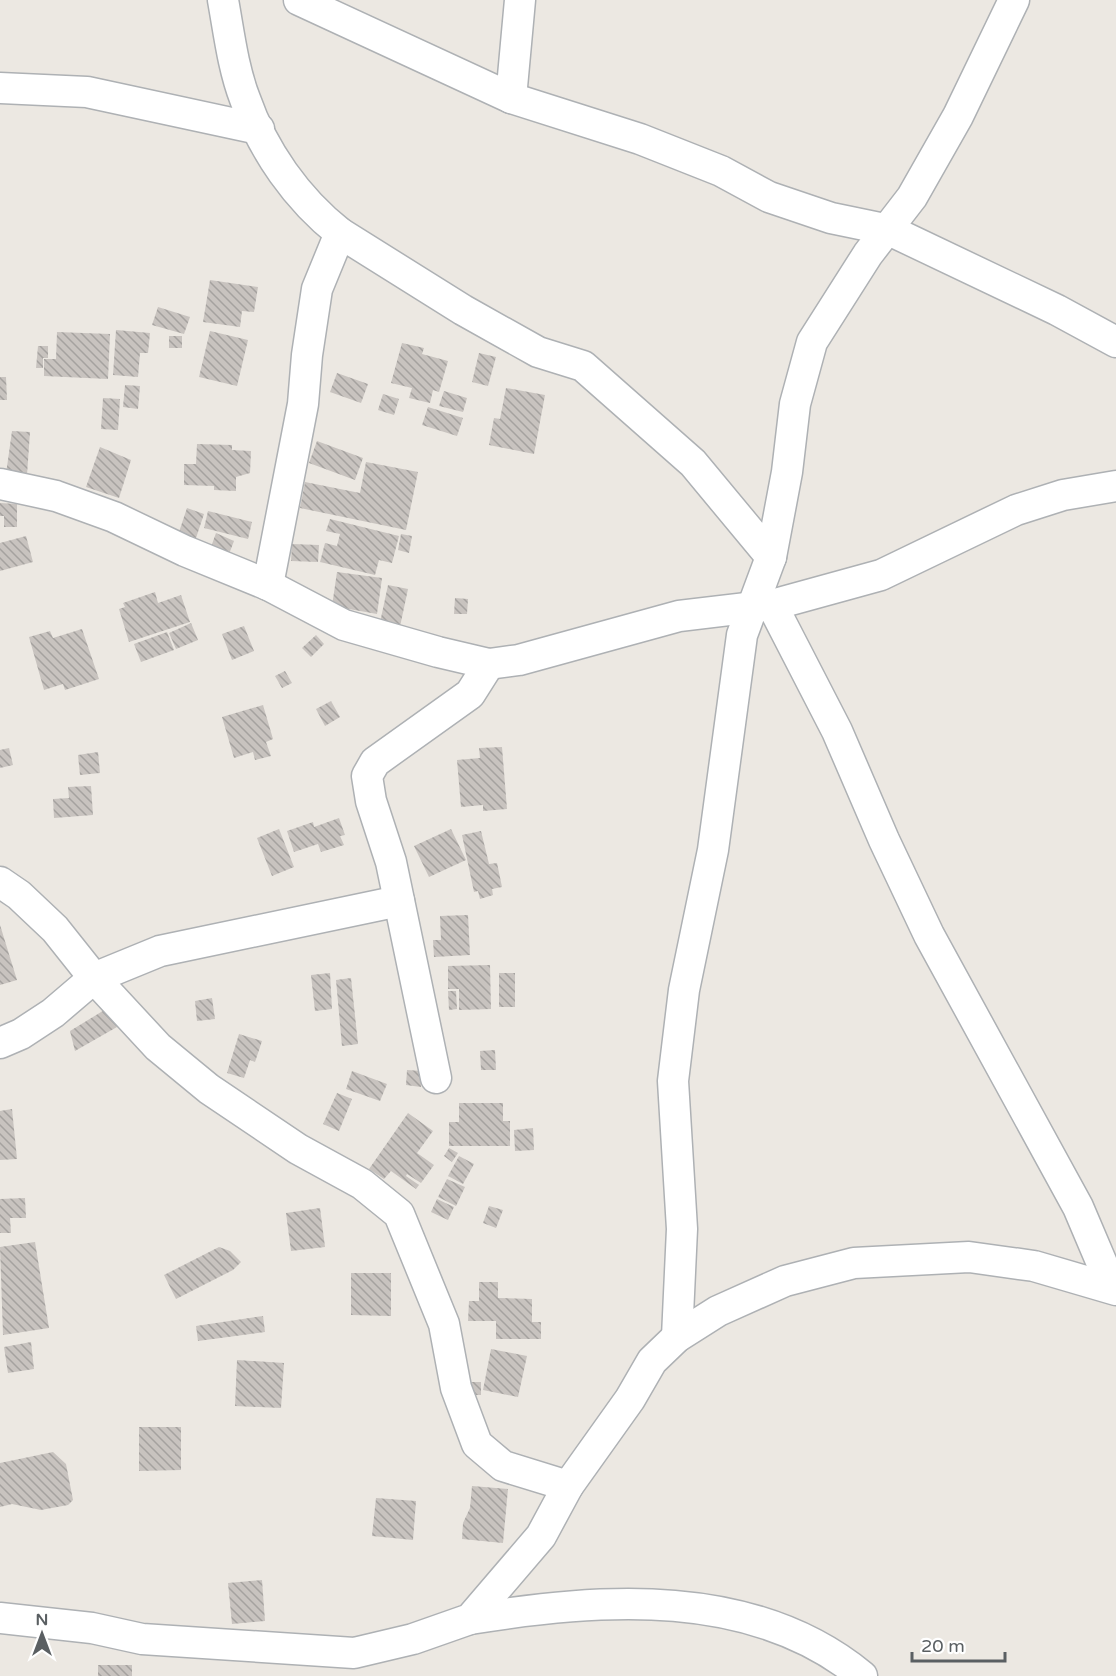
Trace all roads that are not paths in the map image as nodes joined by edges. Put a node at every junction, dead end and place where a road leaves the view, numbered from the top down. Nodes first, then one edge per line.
1 (223, 0) edge
2 (299, 0) edge
3 (520, 0) edge
4 (1014, 0) edge
5 (0, 88) edge
6 (511, 98) junction
7 (259, 129) junction
8 (889, 230) junction
9 (340, 233) junction
10 (1116, 342) edge
11 (0, 484) edge
12 (1116, 486) edge
13 (771, 557) junction
14 (268, 585) junction
15 (761, 606) junction
16 (489, 664) junction
17 (0, 882) edge
18 (399, 901) junction
19 (94, 978) junction
20 (0, 1043) edge
21 (436, 1078) dead end
22 (1114, 1289) edge
23 (677, 1337) junction
24 (568, 1486) junction
25 (0, 1618) edge
26 (470, 1619) junction
27 (356, 1664) edge
28 (862, 1676) edge

1 - 7 street
2 - 6 street
3 - 6 street
4 - 8 street
5 - 7 street
6 - 8 street
7 - 9 street
8 - 10 street
8 - 13 street
9 - 13 street
9 - 14 street
11 - 14 street
12 - 15 street
13 - 15 street
14 - 16 street
15 - 16 street
15 - 22 street
15 - 23 street
16 - 18 street
17 - 19 street
18 - 19 street
18 - 21 street
19 - 20 street
19 - 24 street
22 - 23 street
23 - 24 street
24 - 26 street
25 - 27 street
26 - 27 street
26 - 28 street

